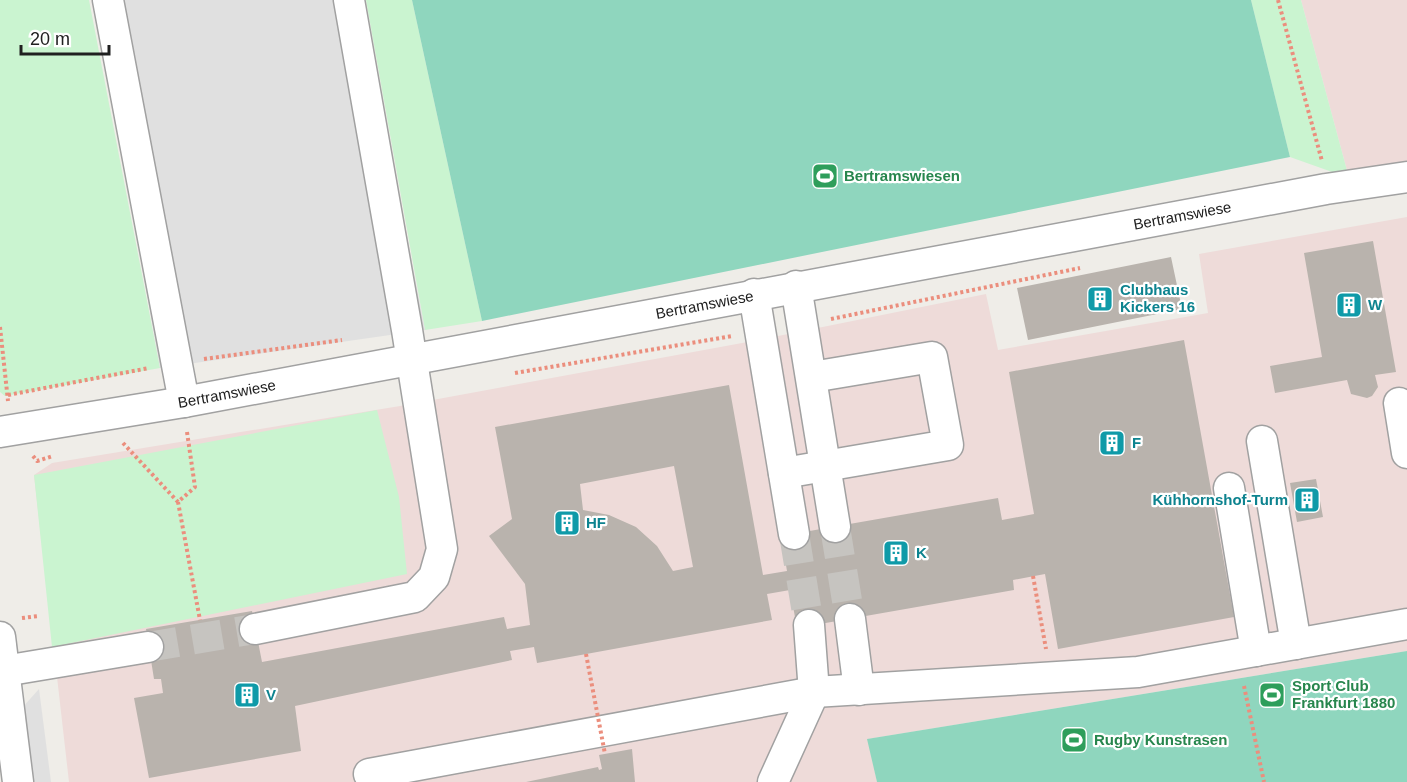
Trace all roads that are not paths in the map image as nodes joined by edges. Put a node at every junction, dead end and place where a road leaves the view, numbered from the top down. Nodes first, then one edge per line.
1 (108, 0) edge
2 (349, 0) edge
3 (1407, 177) edge
4 (796, 286) junction
5 (754, 294) junction
6 (412, 359) junction
7 (812, 377) junction
8 (184, 402) junction
9 (1399, 403) dead end
10 (0, 432) edge
11 (1262, 441) dead end
12 (1407, 453) edge
13 (827, 465) junction
14 (783, 473) junction
15 (1229, 488) dead end
16 (835, 526) tunnel mouth
17 (794, 534) tunnel mouth
18 (850, 619) tunnel mouth
19 (1407, 624) edge
20 (809, 625) tunnel mouth
21 (255, 629) tunnel mouth
22 (0, 637) edge
23 (1296, 644) junction
24 (148, 647) tunnel mouth
25 (1256, 651) junction
26 (4, 671) junction
27 (859, 690) junction
28 (814, 692) junction
29 (369, 774) dead end
30 (18, 782) edge
31 (773, 782) edge

1 - 8 street
2 - 6 street
3 - 4 street, Bertramswiese
4 - 5 street, Bertramswiese
4 - 7 street
5 - 6 street, Bertramswiese
5 - 14 street
6 - 8 street, Bertramswiese
6 - 21 street
7 - 13 street
7 - 13 street
8 - 10 street, Bertramswiese
9 - 12 street
11 - 23 street
13 - 14 street
13 - 16 street
14 - 17 street
15 - 25 street
18 - 27 street
19 - 23 street
20 - 28 street
22 - 26 street
23 - 25 street
24 - 26 street
25 - 27 street
26 - 30 street
27 - 28 street
28 - 29 street
28 - 31 street

